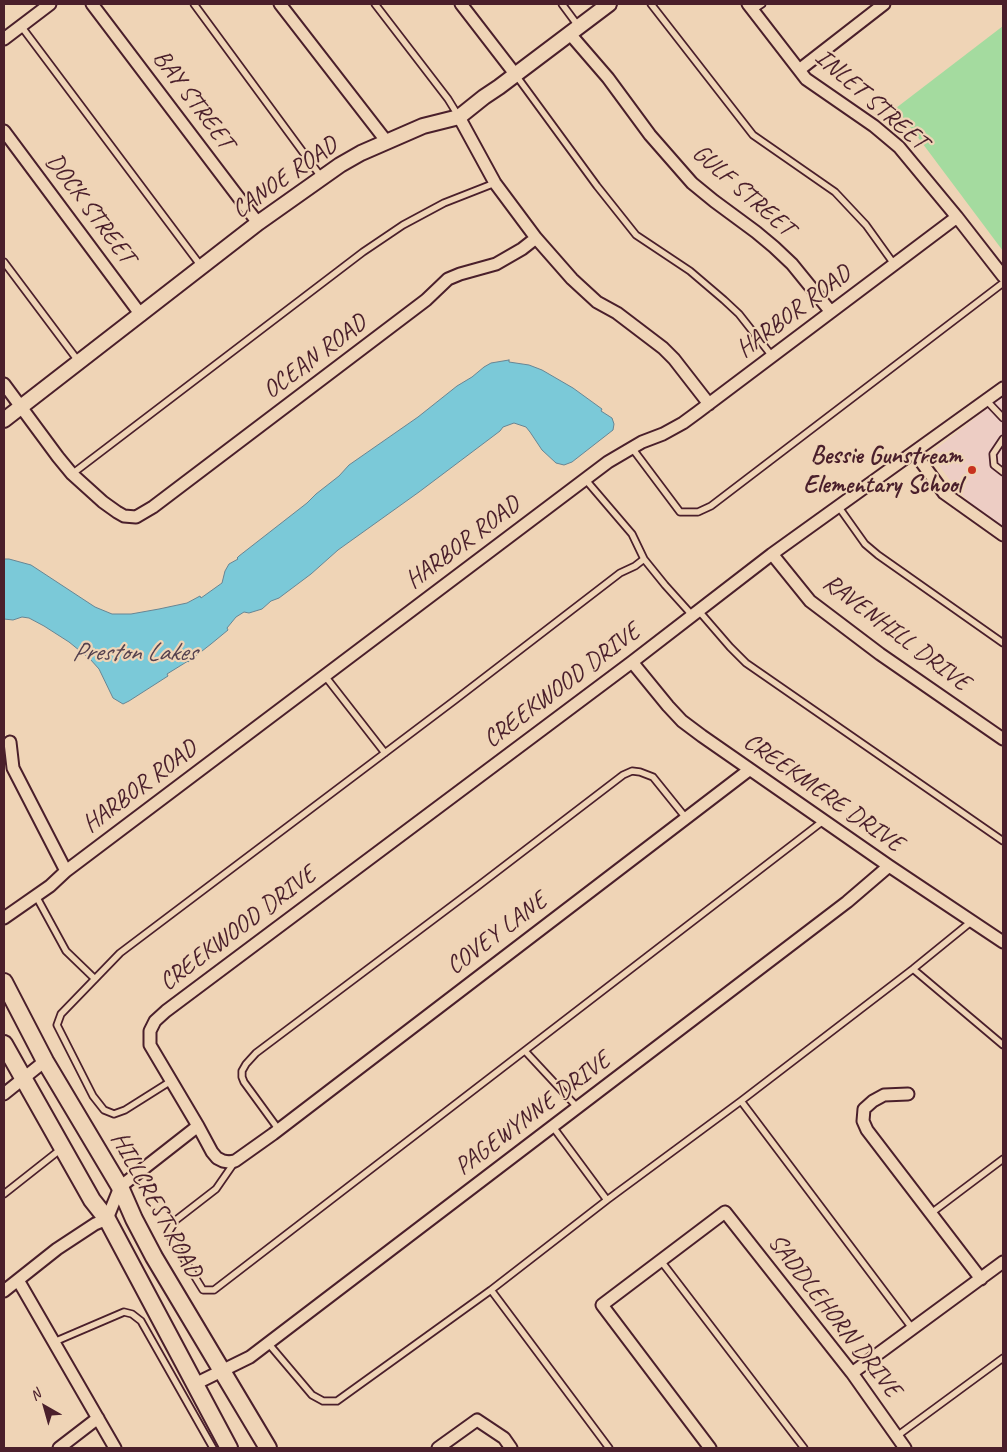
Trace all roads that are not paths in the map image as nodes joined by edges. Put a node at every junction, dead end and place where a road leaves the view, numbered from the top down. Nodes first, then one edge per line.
1 (50, 4) edge
2 (92, 4) edge
3 (194, 4) edge
4 (280, 4) edge
5 (375, 4) edge
6 (461, 4) edge
7 (562, 4) edge
8 (609, 4) edge
9 (651, 4) edge
10 (884, 4) edge
11 (754, 6) edge
12 (21, 26) junction
13 (575, 30) junction
14 (4, 39) edge
15 (799, 70) junction
16 (515, 74) junction
17 (459, 117) junction
18 (4, 131) edge
19 (388, 142) junction
20 (322, 178) junction
21 (494, 183) junction
22 (957, 217) junction
23 (258, 223) junction
24 (536, 238) junction
25 (4, 262) edge
26 (894, 264) junction
27 (202, 267) junction
28 (1003, 276) edge
29 (1003, 283) edge
30 (831, 312) junction
31 (141, 315) junction
32 (772, 356) junction
33 (78, 362) junction
34 (4, 384) edge
35 (1003, 388) edge
36 (987, 401) junction
37 (708, 404) junction
38 (21, 407) junction
39 (1003, 418) edge
40 (4, 420) edge
41 (1003, 439) edge
42 (632, 448) junction
43 (914, 452) junction
44 (1003, 472) edge
45 (72, 474) junction
46 (585, 479) junction
47 (838, 506) junction
48 (1003, 534) edge
49 (772, 554) junction
50 (644, 558) junction
51 (695, 613) junction
52 (1003, 643) edge
53 (632, 662) junction
54 (325, 676) junction
55 (1003, 739) edge
56 (10, 742) dead end
57 (385, 753) junction
58 (749, 770) junction
59 (686, 818) junction
60 (823, 821) junction
61 (1003, 841) edge
62 (889, 866) junction
63 (66, 871) junction
64 (36, 896) junction
65 (4, 918) edge
66 (972, 921) junction
67 (1003, 942) edge
68 (913, 969) junction
69 (95, 979) junction
70 (4, 982) edge
71 (4, 1044) edge
72 (1003, 1045) edge
73 (525, 1051) junction
74 (45, 1062) junction
75 (23, 1079) junction
76 (171, 1081) junction
77 (4, 1094) edge
78 (908, 1094) dead end
79 (741, 1101) junction
80 (578, 1108) junction
81 (198, 1126) junction
82 (553, 1127) junction
83 (276, 1132) junction
84 (62, 1148) junction
85 (1003, 1159) edge
86 (235, 1161) junction
87 (120, 1187) junction
88 (4, 1194) edge
89 (607, 1200) junction
90 (930, 1214) junction
91 (101, 1222) junction
92 (661, 1260) junction
93 (1003, 1262) edge
94 (981, 1278) junction
95 (18, 1280) junction
96 (491, 1290) junction
97 (4, 1291) edge
98 (912, 1328) junction
99 (54, 1342) junction
100 (268, 1344) junction
101 (1003, 1358) edge
102 (222, 1370) junction
103 (852, 1373) junction
104 (194, 1384) junction
105 (98, 1418) junction
106 (897, 1436) junction
107 (59, 1448) edge
108 (115, 1448) edge
109 (213, 1448) edge
110 (230, 1448) edge
111 (268, 1448) edge
112 (438, 1448) edge
113 (511, 1448) edge
114 (609, 1448) edge
115 (710, 1448) edge
116 (804, 1448) edge
117 (906, 1448) edge

1 - 12 street
2 - 23 street, BAY STREET
3 - 20 lane
4 - 19 street
5 - 17 lane
6 - 16 street
7 - 13 lane
8 - 13 street, CANOE ROAD
9 - 26 lane
10 - 15 street
11 - 15 street, INLET STREET
12 - 14 street
12 - 27 lane
13 - 16 street, CANOE ROAD
13 - 30 street, GULF STREET
15 - 22 street, INLET STREET
16 - 17 street, CANOE ROAD
16 - 32 lane
17 - 19 street, CANOE ROAD
17 - 21 street
18 - 31 street, DOCK STREET
19 - 20 street, CANOE ROAD
20 - 23 street, CANOE ROAD
21 - 24 street
21 - 45 lane
22 - 26 street, HARBOR ROAD
22 - 28 street, INLET STREET
23 - 27 street, CANOE ROAD
24 - 37 street
24 - 45 street, OCEAN ROAD
25 - 33 lane
26 - 30 street, HARBOR ROAD
27 - 31 street, CANOE ROAD
29 - 42 lane
30 - 32 street, HARBOR ROAD
31 - 33 street, CANOE ROAD
32 - 37 street, HARBOR ROAD
33 - 38 street, CANOE ROAD
34 - 38 street
35 - 36 street, CREEKWOOD DRIVE
36 - 39 lane
36 - 43 street, CREEKWOOD DRIVE
37 - 42 street, HARBOR ROAD
38 - 40 street, CANOE ROAD
38 - 45 street
41 - 44 lane
42 - 46 street, HARBOR ROAD
43 - 47 street, CREEKWOOD DRIVE
43 - 48 street
46 - 50 lane
46 - 54 street, HARBOR ROAD
47 - 49 street, CREEKWOOD DRIVE
47 - 52 lane
49 - 51 street, CREEKWOOD DRIVE
49 - 55 street, RAVENHILL DRIVE
50 - 51 lane
50 - 57 lane
51 - 53 street, CREEKWOOD DRIVE
51 - 61 lane
53 - 58 street, CREEKMERE DRIVE
53 - 76 street, CREEKWOOD DRIVE
54 - 57 lane
54 - 63 street, HARBOR ROAD
56 - 63 street
57 - 69 lane
58 - 59 street, COVEY LANE
58 - 60 street, CREEKMERE DRIVE
59 - 83 street, COVEY LANE
59 - 83 lane
60 - 62 street, CREEKMERE DRIVE
60 - 73 lane
62 - 66 street, CREEKMERE DRIVE
62 - 80 street, PAGEWYNNE DRIVE
63 - 64 street, HARBOR ROAD
64 - 65 street, HARBOR ROAD
64 - 69 lane
66 - 67 street, CREEKMERE DRIVE
66 - 68 lane
68 - 72 lane
68 - 79 lane
69 - 76 lane
70 - 74 main road, HILLCREST ROAD
71 - 75 main road, HILLCREST ROAD
73 - 80 lane
73 - 86 lane
74 - 75 street
74 - 87 main road, HILLCREST ROAD
75 - 77 street
75 - 84 main road, HILLCREST ROAD
76 - 81 street
78 - 90 street
79 - 89 lane
79 - 98 lane
80 - 82 street, PAGEWYNNE DRIVE
81 - 86 street
81 - 87 street
82 - 89 lane
82 - 100 street, PAGEWYNNE DRIVE
83 - 86 street, COVEY LANE
84 - 88 lane
84 - 91 main road, HILLCREST ROAD
85 - 90 lane
87 - 91 street
87 - 102 main road, HILLCREST ROAD
89 - 96 lane
90 - 94 street
91 - 95 street
91 - 104 main road, HILLCREST ROAD
92 - 103 street, SADDLEHORN DRIVE
92 - 115 street
92 - 116 lane
93 - 94 street
94 - 98 street
95 - 97 street
95 - 99 street
96 - 100 lane
96 - 114 lane
98 - 103 street
99 - 105 street
99 - 109 lane
100 - 102 street, PAGEWYNNE DRIVE
101 - 106 lane
102 - 104 street, PAGEWYNNE DRIVE
102 - 111 main road, HILLCREST ROAD
103 - 106 street, SADDLEHORN DRIVE
104 - 110 main road, HILLCREST ROAD
105 - 107 street
105 - 108 street
106 - 117 street, SADDLEHORN DRIVE
112 - 113 street

